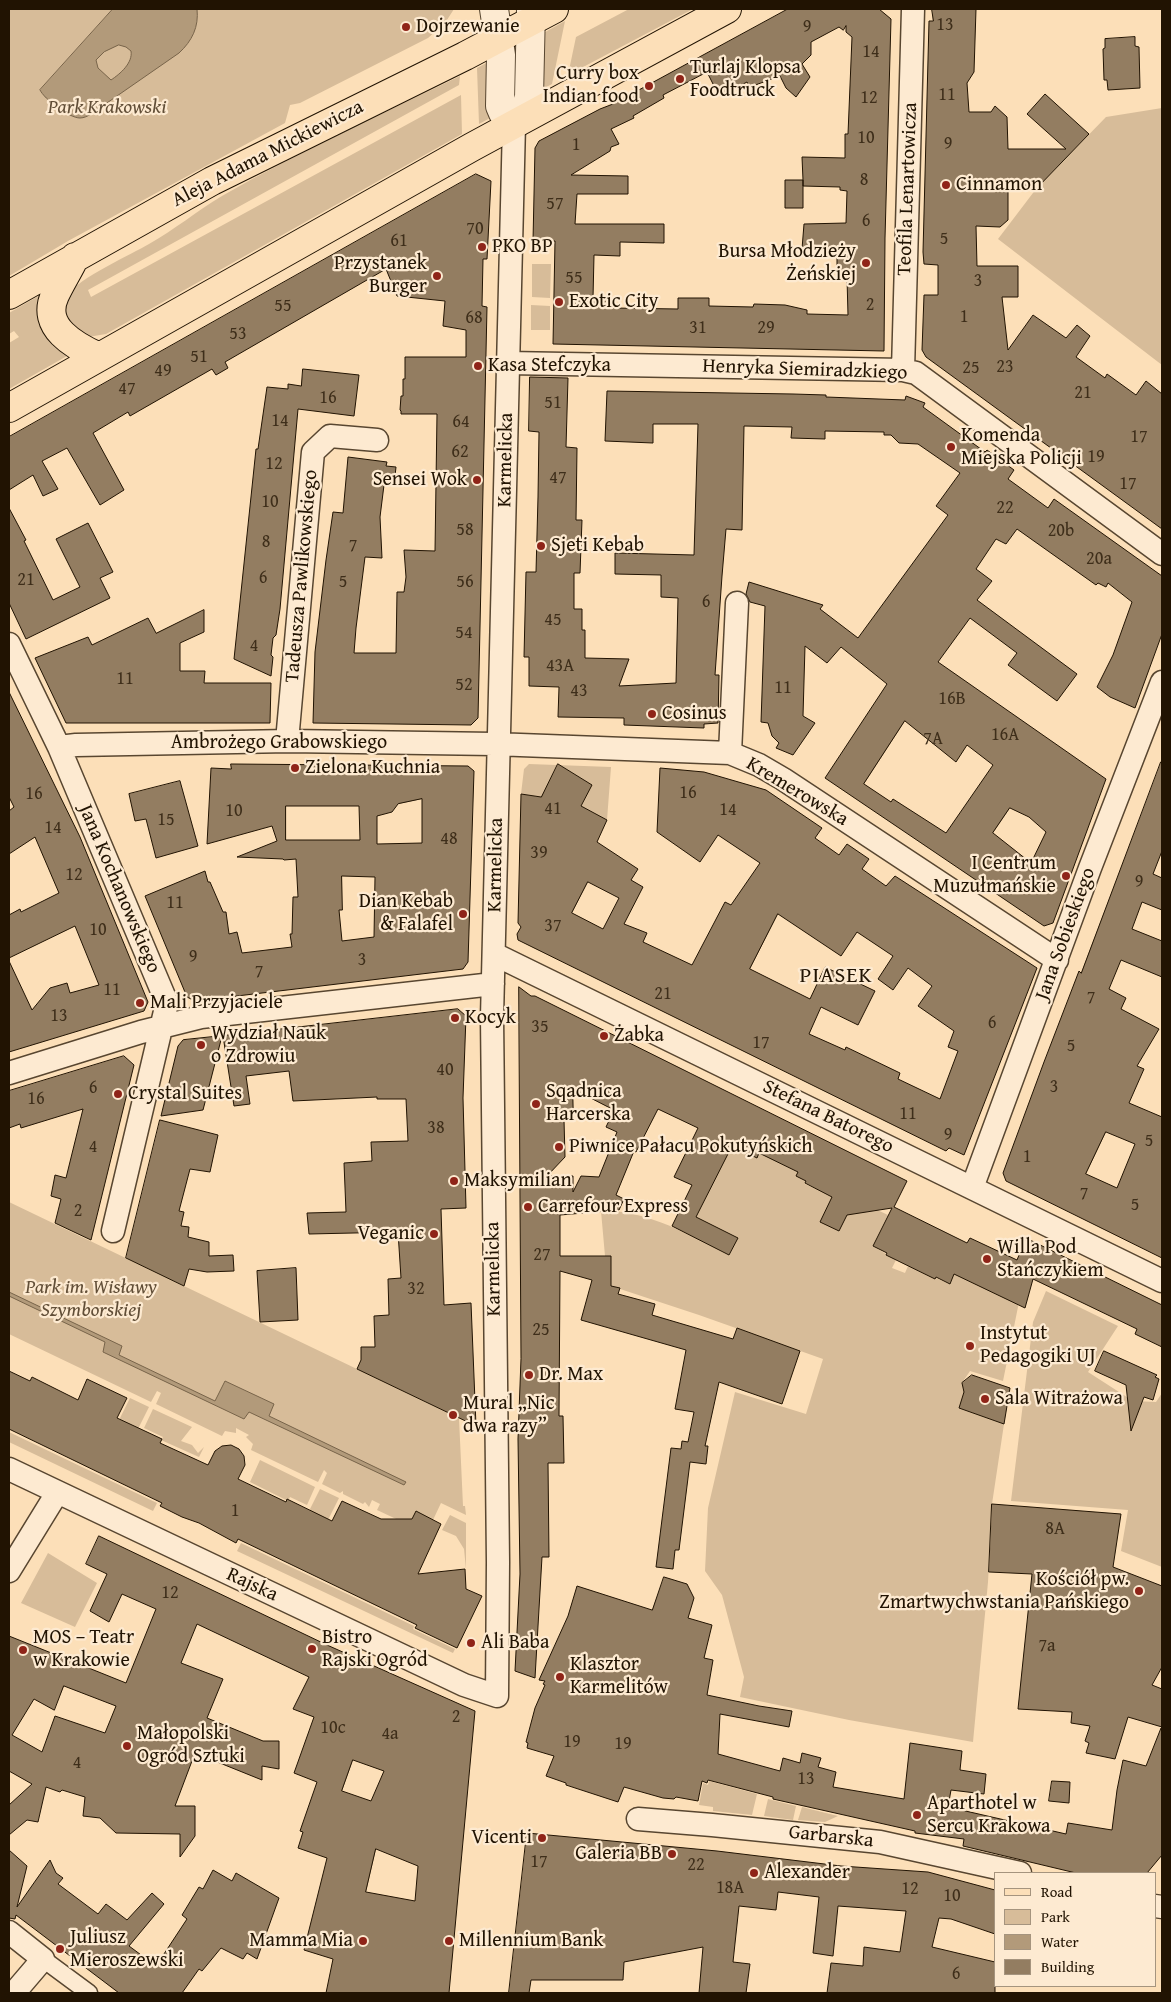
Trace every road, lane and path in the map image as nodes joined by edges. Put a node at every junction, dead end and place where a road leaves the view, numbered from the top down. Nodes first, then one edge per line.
1 (494, 9) edge
2 (726, 9) edge
3 (913, 9) edge
4 (539, 13) edge
5 (499, 38) junction
6 (514, 124) junction
7 (75, 257) junction
8 (9, 295) edge
9 (98, 357) junction
10 (508, 363) junction
11 (904, 370) junction
12 (9, 408) edge
13 (378, 440) dead end
14 (1162, 554) edge
15 (737, 603) dead end
16 (9, 644) edge
17 (1162, 682) edge
18 (289, 740) junction
19 (499, 744) junction
20 (59, 747) junction
21 (730, 753) junction
22 (494, 954) junction
23 (1057, 960) junction
24 (493, 984) junction
25 (162, 1026) junction
26 (9, 1073) edge
27 (972, 1188) junction
28 (113, 1231) dead end
29 (1162, 1281) edge
30 (9, 1469) edge
31 (57, 1493) junction
32 (9, 1571) edge
33 (497, 1696) joint
34 (638, 1819) dead end
35 (1015, 1872) edge
36 (9, 1932) edge
37 (43, 1959) junction
38 (14, 1993) edge
39 (89, 1993) edge

1 - 5 street
2 - 6 main road
3 - 11 street, Teofila Lenartowicza
4 - 5 main road, Aleja Adama Mickiewicza
4 - 6 street
5 - 6 street
5 - 7 main road, Aleja Adama Mickiewicza
6 - 9 main road
6 - 10 street, Karmelicka
7 - 8 main road, Aleja Adama Mickiewicza
7 - 9 main road
9 - 12 main road
10 - 11 street, Henryka Siemiradzkiego
10 - 19 street, Karmelicka
11 - 14 street, Henryka Siemiradzkiego
13 - 18 street, Tadeusza Pawlikowskiego
15 - 21 street
16 - 20 street, Jana Kochanowskiego
17 - 23 street, Jana Sobieskiego
18 - 19 street, Ambrożego Grabowskiego
18 - 20 street, Ambrożego Grabowskiego
19 - 21 street, Kremerowska
19 - 22 street, Karmelicka
20 - 25 street, Jana Kochanowskiego
21 - 23 street, Kremerowska
22 - 24 street, Karmelicka
22 - 27 street, Stefana Batorego
23 - 27 street, Jana Sobieskiego
24 - 25 street
24 - 33 street, Karmelicka
25 - 26 street
25 - 28 street, Jana Kochanowskiego
27 - 29 street, Stefana Batorego
30 - 31 street, Rajska
31 - 32 street
31 - 33 street, Rajska
34 - 35 street, Garbarska
36 - 37 street
37 - 38 street
37 - 39 street

